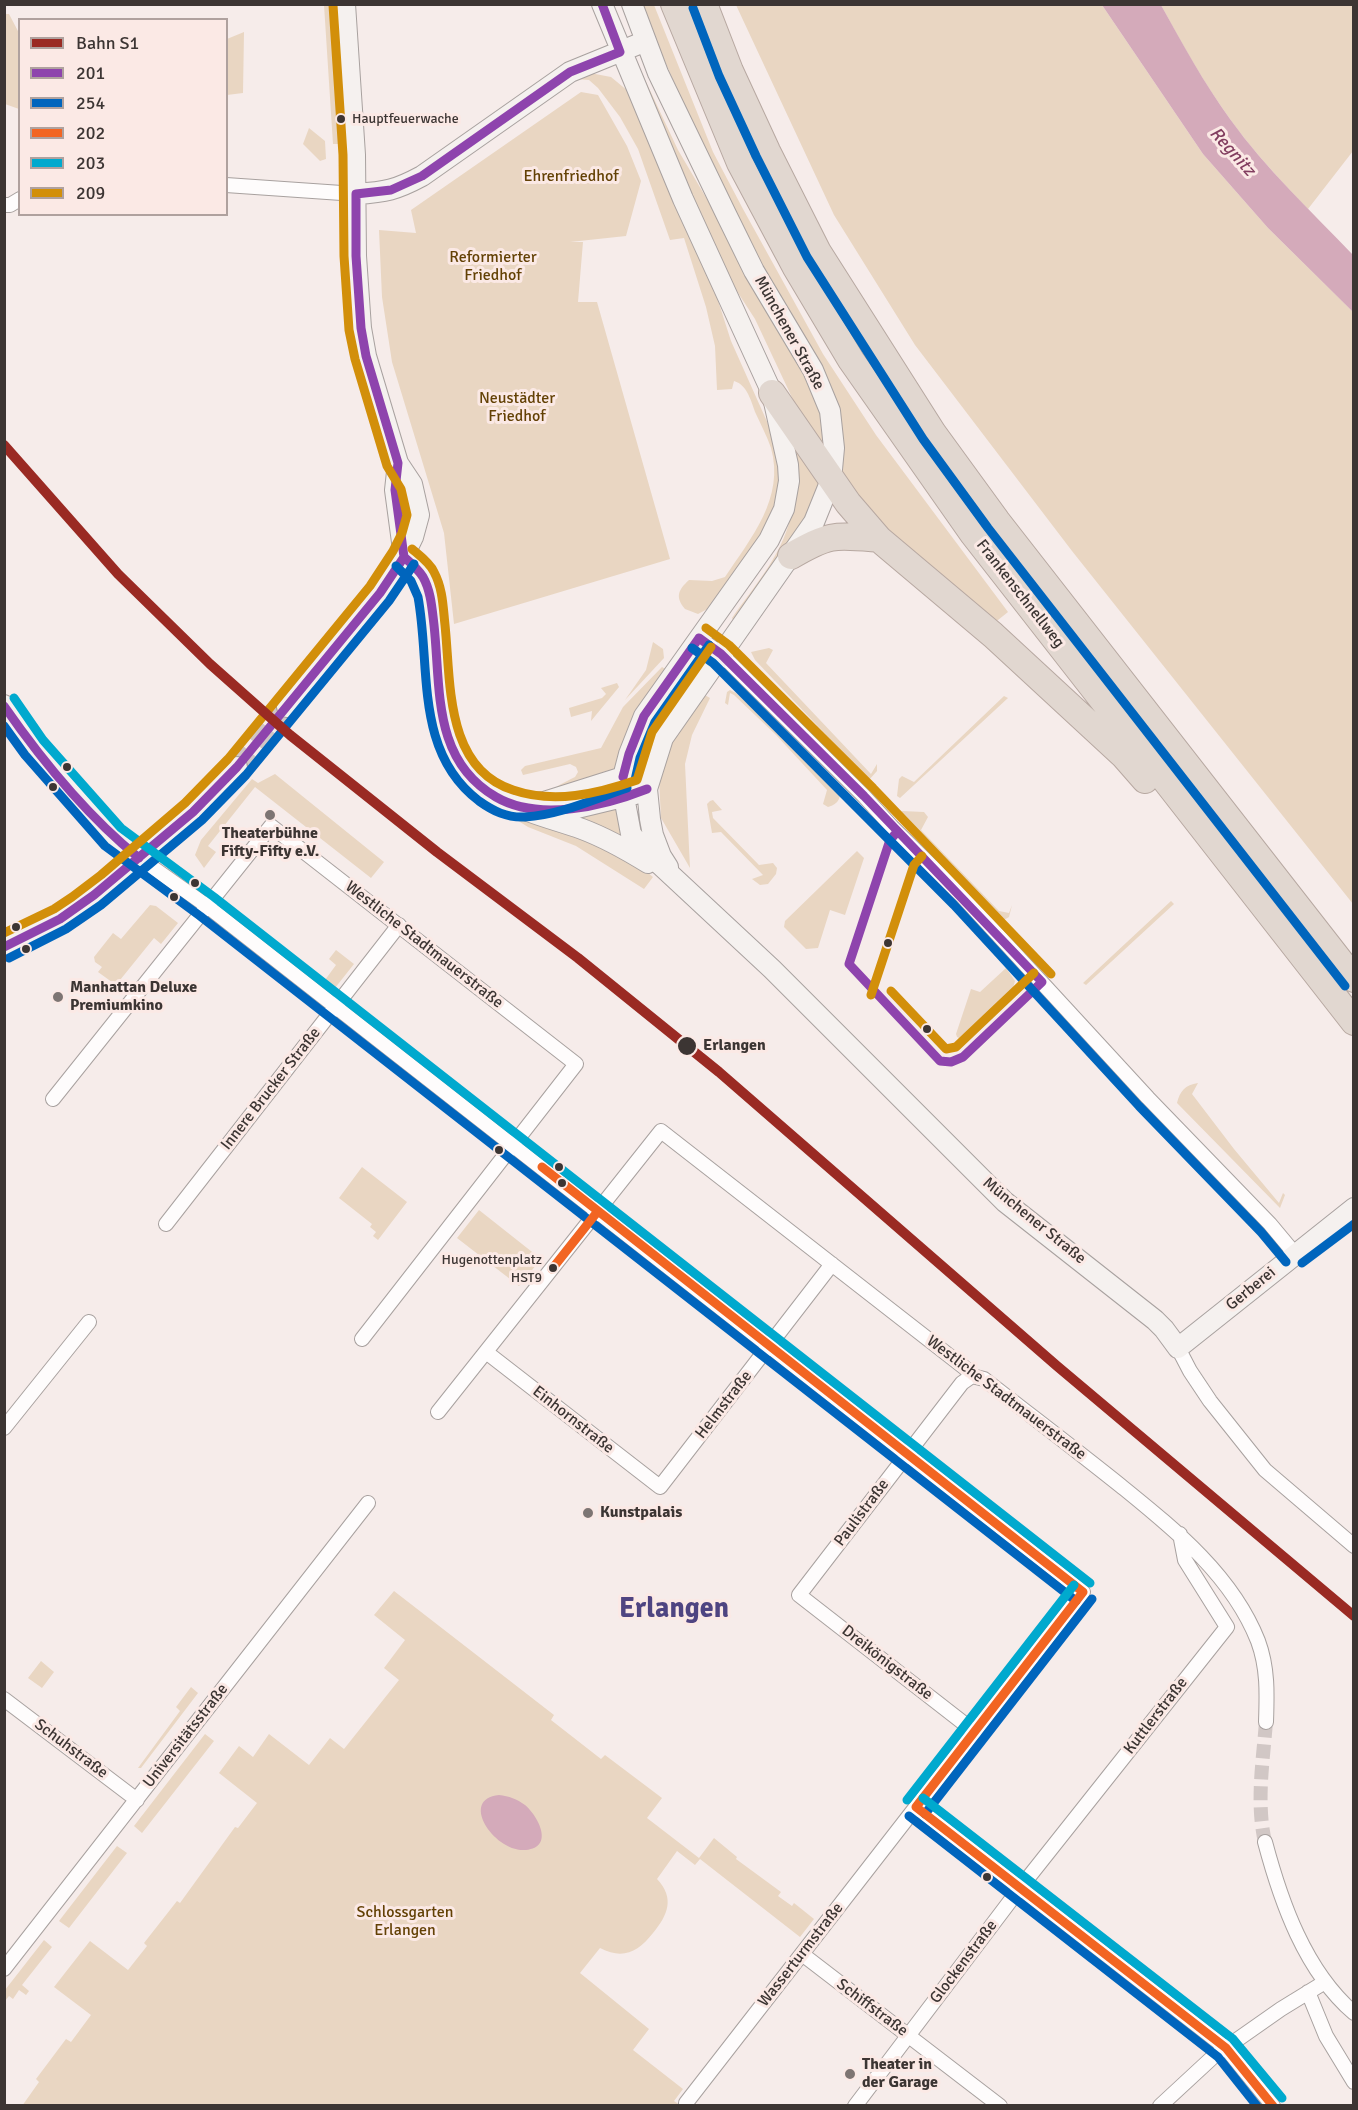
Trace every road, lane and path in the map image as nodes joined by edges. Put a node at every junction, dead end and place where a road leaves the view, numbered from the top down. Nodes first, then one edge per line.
1 (345, 4) edge
2 (602, 4) edge
3 (632, 4) edge
4 (674, 4) edge
5 (705, 4) edge
6 (646, 41) junction
7 (620, 52) junction
8 (228, 185) edge
9 (356, 194) junction
10 (18, 200) edge
11 (4, 205) edge
12 (771, 393) junction
13 (831, 480) junction
14 (879, 539) junction
15 (791, 556) junction
16 (404, 557) junction
17 (699, 638) junction
18 (721, 654) junction
19 (4, 705) edge
20 (287, 706) tunnel mouth
21 (237, 767) tunnel mouth
22 (623, 777) junction
23 (647, 789) junction
24 (624, 797) junction
25 (514, 805) junction
26 (1222, 852) junction
27 (140, 858) junction
28 (677, 882) junction
29 (207, 906) junction
30 (399, 926) junction
31 (4, 947) edge
32 (1353, 979) edge
33 (336, 1006) junction
34 (1353, 1022) edge
35 (53, 1099) dead end
36 (513, 1145) junction
37 (1353, 1208) edge
38 (598, 1210) junction
39 (165, 1224) dead end
40 (1295, 1254) junction
41 (832, 1264) junction
42 (89, 1322) dead end
43 (362, 1339) dead end
44 (770, 1346) junction
45 (1178, 1348) junction
46 (486, 1352) junction
47 (972, 1376) junction
48 (438, 1412) dead end
49 (4, 1428) edge
50 (907, 1454) junction
51 (660, 1487) joint
52 (368, 1503) dead end
53 (1180, 1534) junction
54 (1353, 1546) edge
55 (799, 1595) joint
56 (4, 1699) edge
57 (1266, 1722) tunnel mouth
58 (975, 1732) junction
59 (137, 1800) junction
60 (916, 1807) junction
61 (1264, 1842) tunnel mouth
62 (1020, 1888) junction
63 (802, 1954) junction
64 (4, 1969) edge
65 (1325, 1982) junction
66 (1308, 1992) junction
67 (1353, 2013) edge
68 (908, 2035) junction
69 (1226, 2048) junction
70 (1353, 2082) edge
71 (686, 2103) dead end
72 (855, 2106) edge
73 (1000, 2106) edge
74 (1160, 2106) edge
75 (1273, 2106) edge

1 - 9 main road
2 - 7 main road, Münchener Straße
3 - 6 main road, Münchener Straße
4 - 26 highway, Frankenschnellweg
5 - 32 highway, Frankenschnellweg
6 - 7 main road
6 - 13 main road, Münchener Straße
7 - 9 main road
7 - 12 main road, Münchener Straße
8 - 9 street
9 - 16 main road
10 - 11 street
12 - 13 highway
12 - 17 main road, Münchener Straße
13 - 14 highway
13 - 15 main road, Münchener Straße
14 - 15 highway
14 - 26 highway
15 - 18 main road, Münchener Straße
16 - 20 main road
16 - 25 main road
17 - 18 street
17 - 22 main road, Münchener Straße
18 - 23 main road, Münchener Straße
18 - 40 street
19 - 27 main road
21 - 27 main road
22 - 23 main road
22 - 24 main road, Münchener Straße
22 - 25 main road
23 - 24 main road
23 - 28 main road, Münchener Straße
24 - 25 main road
24 - 28 main road, Münchener Straße
25 - 28 main road
26 - 34 highway, Frankenschnellweg
27 - 29 street
27 - 31 main road
28 - 45 main road, Münchener Straße
29 - 30 street, Westliche Stadtmauerstraße
29 - 33 street
29 - 35 street
30 - 33 street, Innere Brucker Straße
30 - 36 street, Westliche Stadtmauerstraße
33 - 36 street
33 - 39 street, Innere Brucker Straße
36 - 38 street
36 - 43 street
37 - 40 main road, Gerberei
38 - 41 street, Westliche Stadtmauerstraße
38 - 44 street
38 - 46 street
40 - 45 main road, Gerberei
41 - 44 street, Helmstraße
41 - 47 street, Westliche Stadtmauerstraße
42 - 49 street
44 - 50 street
44 - 51 street, Helmstraße
45 - 54 street, Münchener Straße
46 - 48 street
46 - 51 street, Einhornstraße
47 - 50 street, Paulistraße
47 - 53 street, Westliche Stadtmauerstraße
50 - 55 street, Paulistraße
50 - 58 street, Wasserturmstraße
52 - 59 street, Universitätsstraße
53 - 57 street, Westliche Stadtmauerstraße
53 - 62 street, Kuttlerstraße
55 - 58 street, Dreikönigstraße
56 - 59 street, Schuhstraße
58 - 60 street, Wasserturmstraße
59 - 64 street, Universitätsstraße
60 - 62 street
60 - 63 street, Wasserturmstraße
61 - 65 street
62 - 68 street, Glockenstraße
62 - 69 street
63 - 68 street, Schiffstraße
63 - 71 street, Wasserturmstraße
65 - 66 street
65 - 67 street
66 - 69 street
66 - 70 street
68 - 72 street, Glockenstraße
68 - 73 street, Schiffstraße
69 - 74 street
69 - 75 street

